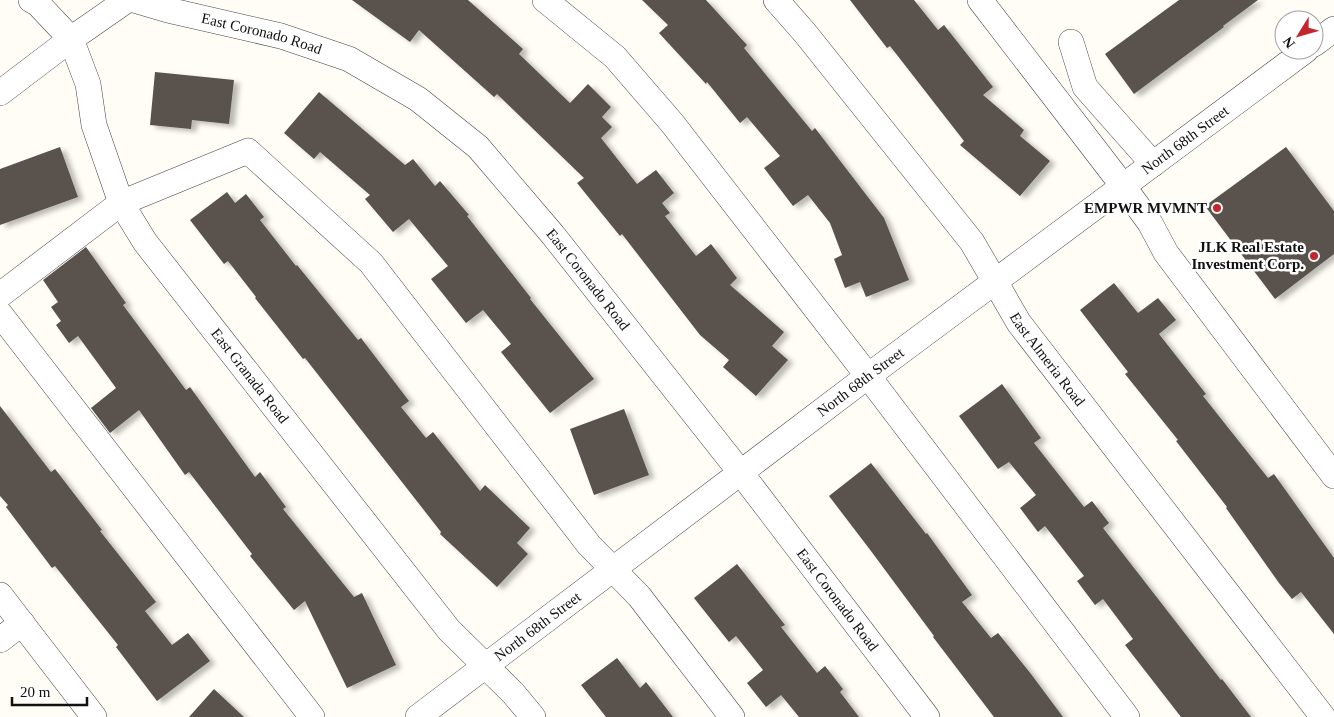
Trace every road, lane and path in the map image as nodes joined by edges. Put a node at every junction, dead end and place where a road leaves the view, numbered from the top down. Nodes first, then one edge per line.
1 (31, 0) edge
2 (127, 0) edge
3 (134, 0) edge
4 (545, 0) edge
5 (776, 0) edge
6 (980, 0) edge
7 (71, 39) junction
8 (1071, 42) dead end
9 (1293, 60) edge
10 (0, 93) edge
11 (1153, 164) junction
12 (1123, 186) junction
13 (121, 202) junction
14 (995, 281) junction
15 (0, 295) edge
16 (0, 314) edge
17 (868, 376) junction
18 (741, 473) junction
19 (1334, 476) edge
20 (613, 570) junction
21 (0, 595) edge
22 (22, 623) junction
23 (0, 640) edge
24 (486, 666) junction
25 (94, 717) edge
26 (312, 717) edge
27 (418, 717) edge
28 (533, 717) edge
29 (732, 717) edge
30 (927, 717) edge
31 (1127, 717) edge
32 (1323, 717) edge

1 - 7 street, East Granada Road
2 - 7 street
3 - 18 street, East Coronado Road
4 - 17 street
5 - 14 street, East Almeria Road
6 - 12 street
7 - 10 street
7 - 13 street, East Granada Road
8 - 11 street
9 - 11 street, North 68th Street
11 - 12 street, North 68th Street
12 - 14 street, North 68th Street
12 - 19 street
13 - 15 street
13 - 20 street
13 - 24 street, East Granada Road
14 - 17 street, North 68th Street
14 - 32 street, East Almeria Road
16 - 26 street
17 - 18 street, North 68th Street
17 - 31 street
18 - 20 street, North 68th Street
18 - 30 street, East Coronado Road
20 - 24 street, North 68th Street
20 - 29 street
21 - 22 street
22 - 23 street
22 - 25 street
24 - 27 street, North 68th Street
24 - 28 street, East Granada Road

